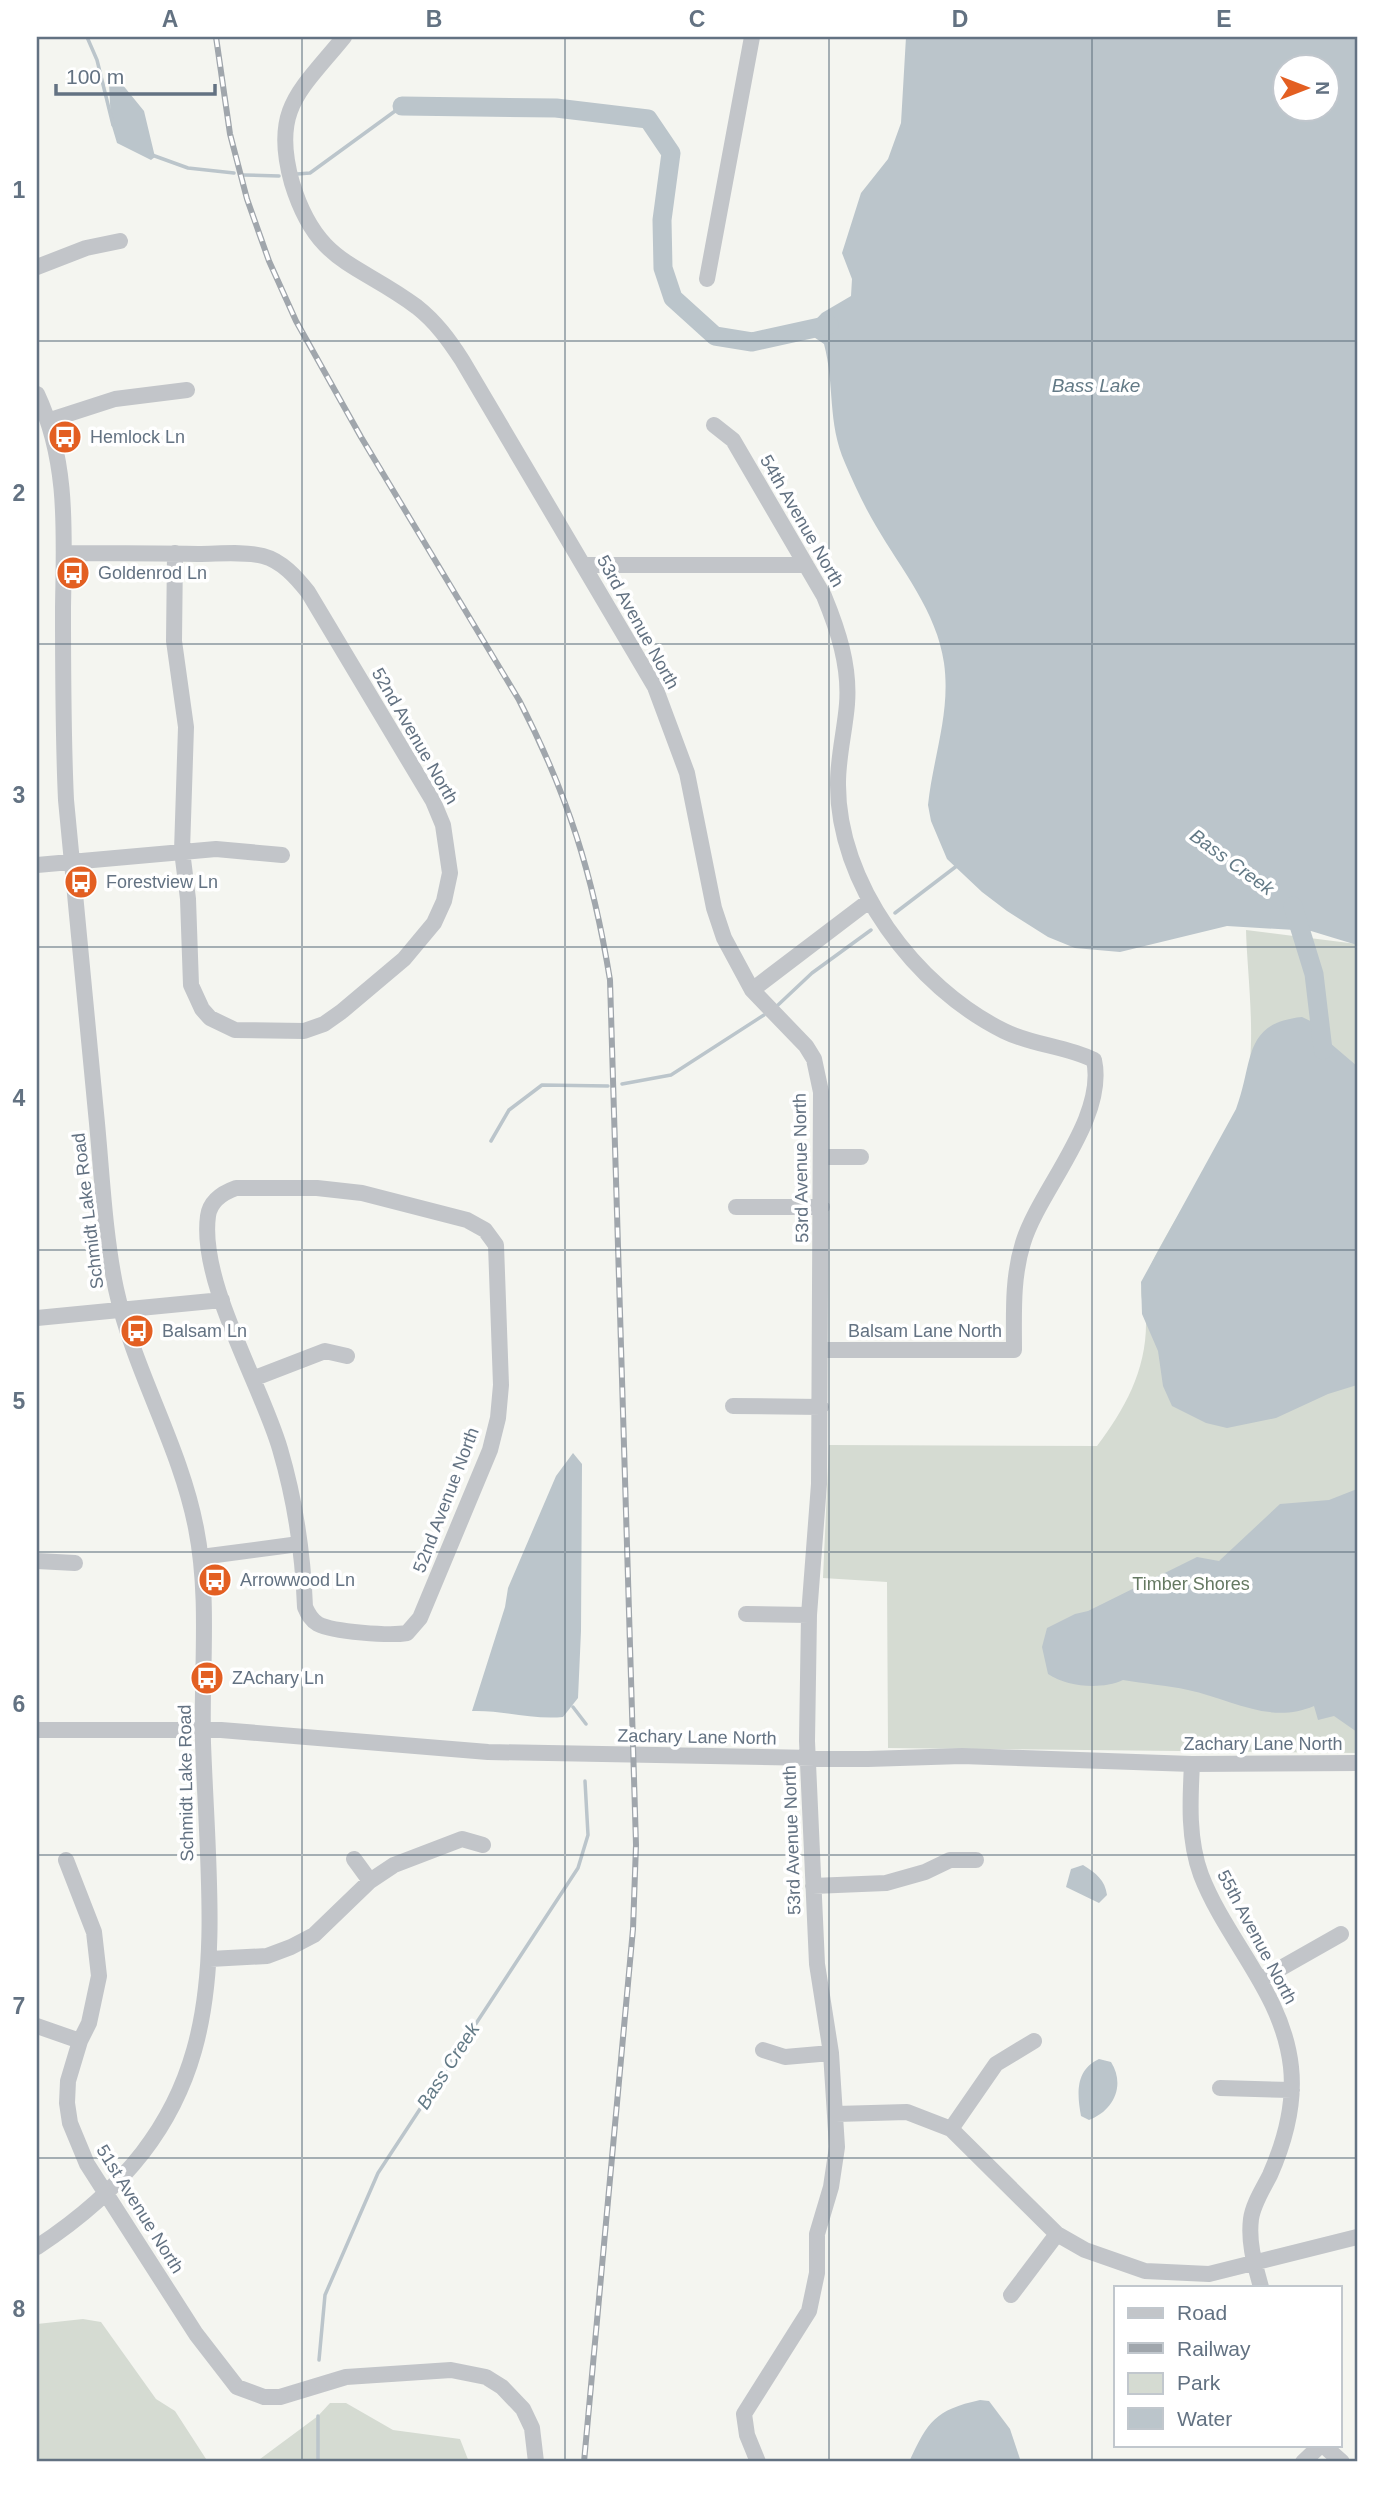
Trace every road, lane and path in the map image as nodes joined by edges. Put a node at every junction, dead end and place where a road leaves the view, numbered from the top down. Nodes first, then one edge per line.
1 (344, 37) edge
2 (752, 37) edge
3 (120, 242) dead end
4 (37, 267) edge
5 (707, 279) dead end
6 (187, 390) dead end
7 (37, 394) edge
8 (50, 420) junction
9 (714, 425) dead end
10 (64, 553) junction
11 (175, 553) junction
12 (583, 565) junction
13 (807, 565) junction
14 (182, 851) junction
15 (282, 855) dead end
16 (72, 862) junction
17 (37, 865) edge
18 (869, 901) junction
19 (752, 990) junction
20 (1094, 1060) joint
21 (822, 1157) junction
22 (862, 1157) dead end
23 (736, 1207) dead end
24 (822, 1207) junction
25 (222, 1300) junction
26 (121, 1310) junction
27 (37, 1318) edge
28 (821, 1350) junction
29 (347, 1356) dead end
30 (255, 1378) junction
31 (733, 1406) dead end
32 (821, 1407) junction
33 (299, 1544) junction
34 (201, 1557) junction
35 (37, 1561) edge
36 (75, 1563) dead end
37 (746, 1614) dead end
38 (809, 1615) junction
39 (37, 1730) edge
40 (203, 1730) junction
41 (808, 1758) junction
42 (1357, 1763) edge
43 (1192, 1764) junction
44 (483, 1846) dead end
45 (354, 1858) dead end
46 (66, 1860) dead end
47 (976, 1860) dead end
48 (370, 1881) junction
49 (813, 1886) junction
50 (1341, 1934) dead end
51 (210, 1959) junction
52 (1260, 1980) junction
53 (37, 2026) edge
54 (80, 2041) junction
55 (1034, 2041) dead end
56 (763, 2050) dead end
57 (831, 2053) junction
58 (1220, 2088) dead end
59 (1292, 2090) junction
60 (836, 2114) junction
61 (951, 2129) junction
62 (106, 2194) junction
63 (1057, 2234) junction
64 (1357, 2237) edge
65 (37, 2247) edge
66 (1255, 2264) junction
67 (1261, 2286) edge
68 (1011, 2295) dead end
69 (1321, 2446) edge
70 (1323, 2446) edge
71 (536, 2462) edge
72 (758, 2462) edge
73 (1303, 2462) edge
74 (1342, 2462) edge

1 - 12 street, 53rd Avenue North
2 - 5 street
3 - 4 street
6 - 8 street
7 - 8 street, Schmidt Lake Road
8 - 10 street, Schmidt Lake Road
9 - 13 street, 54th Avenue North
10 - 11 street, 52nd Avenue North
10 - 16 street, Schmidt Lake Road
11 - 14 street
11 - 14 street, 52nd Avenue North
12 - 13 street
12 - 19 street, 53rd Avenue North
13 - 18 street, 54th Avenue North
14 - 15 street
14 - 16 street
16 - 17 street
16 - 26 street, Schmidt Lake Road
18 - 19 street
18 - 20 street, 54th Avenue North
19 - 21 street, 53rd Avenue North
20 - 28 street, Balsam Lane North
21 - 22 street
21 - 24 street, 53rd Avenue North
23 - 24 street
24 - 28 street, 53rd Avenue North
25 - 26 street
25 - 30 street
25 - 33 street, 52nd Avenue North
26 - 27 street
26 - 34 street, Schmidt Lake Road
28 - 32 street, 53rd Avenue North
29 - 30 street
30 - 33 street
31 - 32 street
32 - 38 street, 53rd Avenue North
33 - 34 street
34 - 40 street, Schmidt Lake Road
35 - 36 street
37 - 38 street
38 - 41 street, 53rd Avenue North
39 - 40 street, Zachary Lane North
40 - 41 street, Zachary Lane North
40 - 51 street, Schmidt Lake Road
41 - 43 street, Zachary Lane North
41 - 49 street, 53rd Avenue North
42 - 43 street, Zachary Lane North
43 - 52 street, 55th Avenue North
44 - 48 street
45 - 48 street
46 - 54 street, 51st Avenue North
47 - 49 street
48 - 51 street
49 - 57 street, 53rd Avenue North
50 - 52 street
51 - 62 street, Schmidt Lake Road
52 - 59 street, 55th Avenue North
53 - 54 street
54 - 62 street, 51st Avenue North
55 - 61 street
56 - 57 street
57 - 60 street, 53rd Avenue North
58 - 59 street
59 - 66 street, 55th Avenue North
60 - 61 street
60 - 72 street, 53rd Avenue North
61 - 63 street
62 - 65 street, Schmidt Lake Road
62 - 71 street, 51st Avenue North
63 - 66 street
63 - 68 street
64 - 66 street
66 - 67 street, 55th Avenue North
69 - 73 street
70 - 74 street

